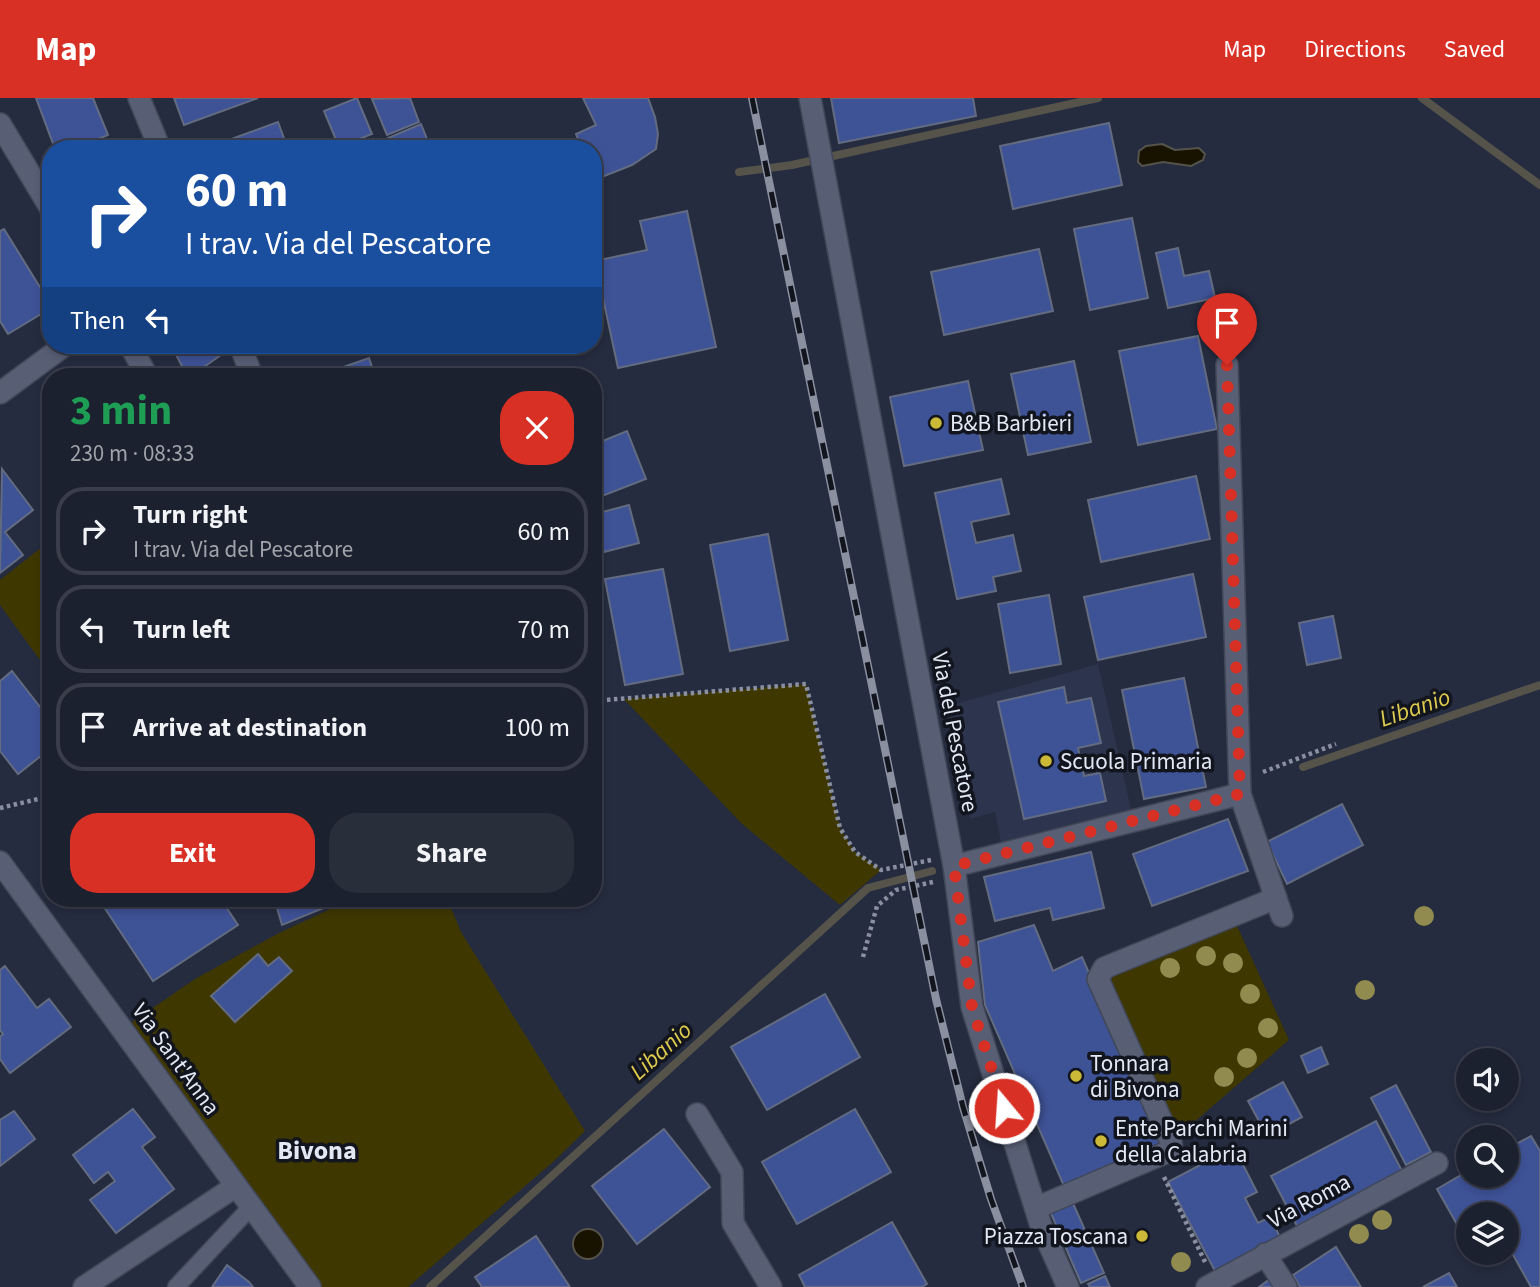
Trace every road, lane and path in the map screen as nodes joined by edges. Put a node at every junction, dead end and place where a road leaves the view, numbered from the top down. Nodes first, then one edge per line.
1 (139, 98) edge
2 (810, 98) edge
3 (0, 124) edge
4 (156, 140) edge
5 (42, 194) edge
6 (53, 354) edge
7 (1227, 365) dead end
8 (0, 393) edge
9 (602, 700) edge
10 (1336, 744) dead end
11 (1240, 788) junction
12 (42, 798) edge
13 (0, 808) edge
14 (0, 862) edge
15 (953, 866) junction
16 (863, 957) dead end
17 (697, 1114) dead end
18 (1437, 1163) dead end
19 (1160, 1170) dead end
20 (236, 1186) junction
21 (251, 1207) junction
22 (1036, 1208) junction
23 (1265, 1254) junction
24 (1214, 1285) edge
25 (84, 1287) edge
26 (176, 1287) edge
27 (310, 1287) edge
28 (771, 1287) edge
29 (1068, 1287) edge
30 (1286, 1287) edge

1 - 4 street
2 - 15 street, Via del Pescatore
3 - 5 street
6 - 8 street
7 - 11 street
9 - 15 path
10 - 11 path
11 - 15 street
11 - 22 street
12 - 13 path
14 - 20 street, Via Sant'Anna
15 - 16 path
15 - 22 street, Via del Pescatore
17 - 28 street
18 - 23 street, Via Roma
19 - 24 path
20 - 21 street, Via Sant'Anna
20 - 25 street
21 - 26 lane
21 - 27 street, Via Sant'Anna
22 - 29 street, Via del Pescatore
23 - 24 street, Via Roma
23 - 30 street

